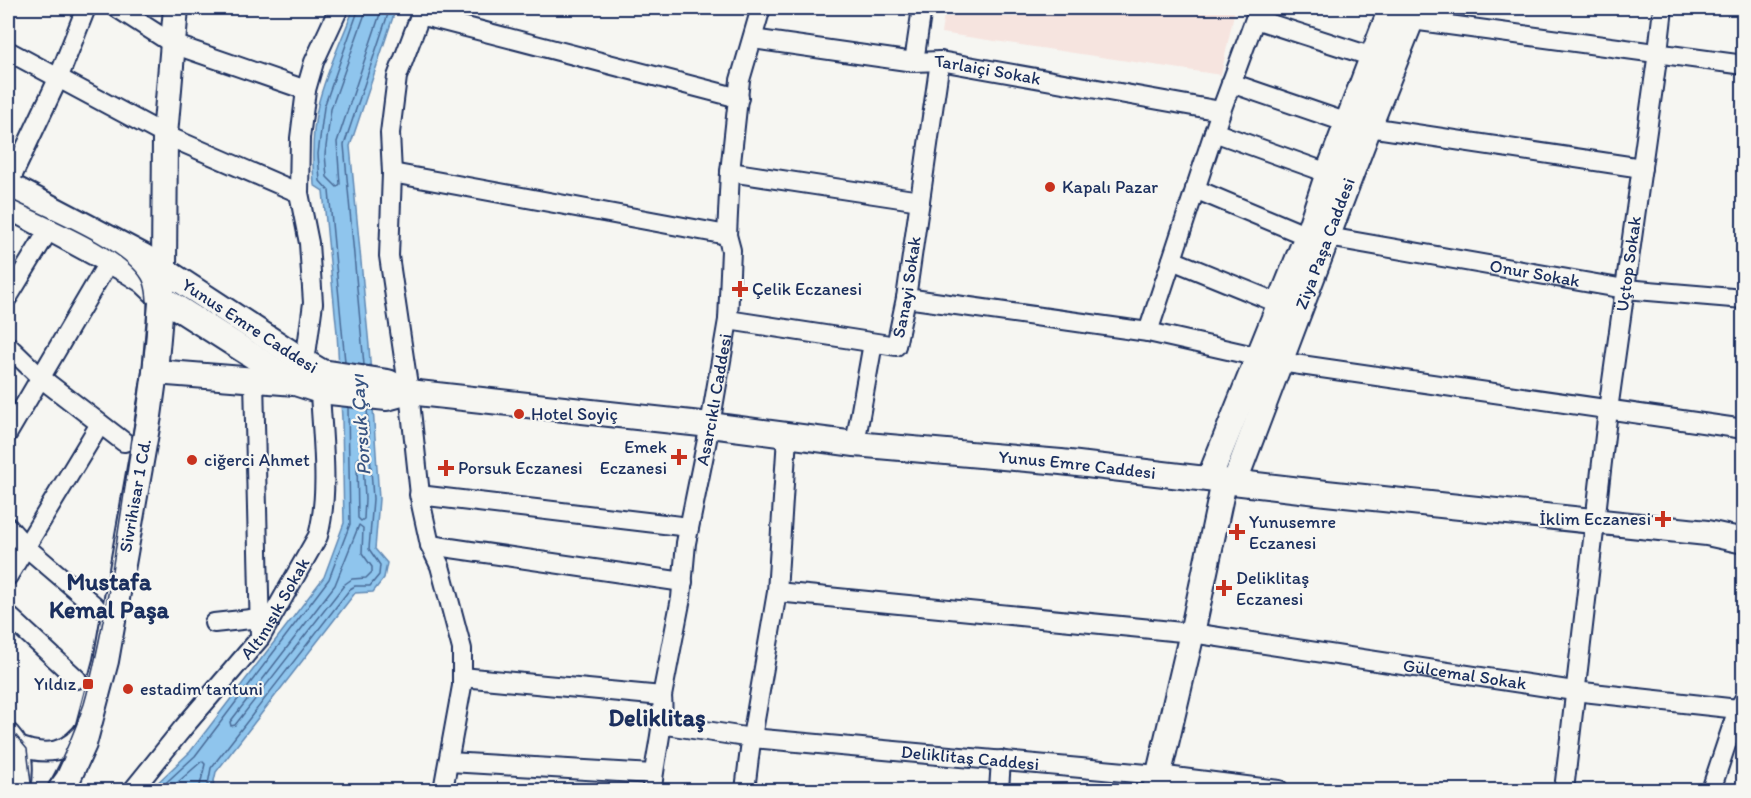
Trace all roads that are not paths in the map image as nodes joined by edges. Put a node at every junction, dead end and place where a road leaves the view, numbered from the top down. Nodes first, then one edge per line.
1 (87, 8) edge
2 (117, 8) edge
3 (176, 8) edge
4 (339, 8) edge
5 (761, 8) edge
6 (922, 8) edge
7 (1391, 8) edge
8 (1663, 8) edge
9 (421, 11) edge
10 (1257, 13) edge
11 (1414, 14) edge
12 (753, 39) junction
13 (173, 44) junction
14 (8, 51) edge
15 (1658, 52) junction
16 (1372, 57) junction
17 (940, 61) junction
18 (914, 62) junction
19 (1743, 65) edge
20 (58, 79) junction
21 (1231, 83) junction
22 (306, 90) junction
23 (738, 98) junction
24 (1221, 111) junction
25 (1358, 125) junction
26 (1214, 132) junction
27 (165, 135) junction
28 (1642, 168) junction
29 (730, 172) junction
30 (392, 173) junction
31 (1328, 173) junction
32 (8, 185) edge
33 (1195, 189) junction
34 (299, 193) junction
35 (920, 201) junction
36 (8, 206) edge
37 (50, 228) junction
38 (727, 236) junction
39 (1317, 237) junction
40 (1172, 260) junction
41 (109, 261) junction
42 (164, 269) junction
43 (1625, 289) junction
44 (8, 297) edge
45 (162, 298) junction
46 (906, 298) junction
47 (1743, 299) edge
48 (1280, 304) junction
49 (728, 320) junction
50 (1148, 332) junction
51 (873, 343) junction
52 (8, 346) edge
53 (1269, 359) junction
54 (155, 372) junction
55 (310, 377) junction
56 (41, 378) junction
57 (254, 380) junction
58 (409, 392) junction
59 (1608, 410) junction
60 (100, 424) junction
61 (710, 425) junction
62 (1743, 429) edge
63 (8, 433) edge
64 (787, 437) junction
65 (124, 442) dead end
66 (855, 444) junction
67 (1222, 481) junction
68 (419, 495) junction
69 (1594, 521) junction
70 (8, 527) edge
71 (689, 527) junction
72 (1743, 541) edge
73 (430, 545) junction
74 (26, 547) junction
75 (8, 576) edge
76 (683, 582) junction
77 (777, 592) junction
78 (95, 606) dead end
79 (8, 615) edge
80 (260, 618) junction
81 (214, 623) dead end
82 (1192, 633) junction
83 (260, 638) junction
84 (462, 677) junction
85 (78, 679) dead end
86 (1574, 691) junction
87 (662, 696) junction
88 (1741, 704) edge
89 (90, 721) junction
90 (660, 724) junction
91 (752, 738) junction
92 (12, 740) edge
93 (1001, 760) junction
94 (449, 762) junction
95 (653, 782) edge
96 (1156, 783) edge
97 (18, 790) edge
98 (60, 790) edge
99 (134, 790) edge
100 (443, 790) edge
101 (745, 790) edge
102 (999, 790) edge
103 (1279, 790) edge
104 (1564, 790) edge
105 (1711, 790) edge

1 - 20 street
2 - 13 street
3 - 13 main road, Sivrihisar 1 Cd.
4 - 22 street, Altınışık Sokak
5 - 12 street, Asarcıklı Caddesi
6 - 18 street
7 - 16 main road, Ziya Paşa Caddesi
8 - 15 street, Üçtop Sokak
9 - 23 street
9 - 30 street
10 - 16 street
10 - 21 street
11 - 15 street
11 - 25 main road, Ziya Paşa Caddesi
12 - 18 street, Tarlaiçi Sokak
12 - 23 street, Asarcıklı Caddesi
13 - 22 street
13 - 27 main road, Sivrihisar 1 Cd.
14 - 20 street
15 - 19 street
15 - 28 street, Üçtop Sokak
16 - 25 main road, Ziya Paşa Caddesi
17 - 18 street, Tarlaiçi Sokak
17 - 24 street, Tarlaiçi Sokak
17 - 35 street, Sanayi Sokak
20 - 27 street
20 - 32 street
21 - 24 street
21 - 25 street
22 - 34 street, Altınışık Sokak
23 - 29 street, Asarcıklı Caddesi
24 - 26 street
25 - 28 street
25 - 31 main road, Ziya Paşa Caddesi
25 - 39 main road, Ziya Paşa Caddesi
26 - 31 street
26 - 33 street
27 - 34 street
27 - 42 main road, Sivrihisar 1 Cd.
28 - 43 street, Üçtop Sokak
29 - 35 street
29 - 38 street, Asarcıklı Caddesi
30 - 38 street
30 - 58 street
31 - 39 main road, Ziya Paşa Caddesi
32 - 42 main road, Yunus Emre Caddesi
33 - 39 street, Onur Sokak
33 - 40 street
34 - 55 street, Altınışık Sokak
35 - 46 street, Sanayi Sokak
36 - 37 main road, Yunus Emre Caddesi
37 - 41 main road, Yunus Emre Caddesi
37 - 44 street
38 - 49 street, Asarcıklı Caddesi
39 - 43 street, Onur Sokak
39 - 48 main road, Ziya Paşa Caddesi
39 - 53 main road, Ziya Paşa Caddesi
40 - 48 street
40 - 50 street
41 - 45 main road, Yunus Emre Caddesi
41 - 56 street
42 - 45 main road, Sivrihisar 1 Cd.
42 - 55 main road, Yunus Emre Caddesi
43 - 47 street, Onur Sokak
43 - 59 street, Üçtop Sokak
45 - 54 main road, Sivrihisar 1 Cd.
45 - 55 main road, Yunus Emre Caddesi
46 - 50 street
46 - 51 street, Sanayi Sokak
48 - 53 main road, Ziya Paşa Caddesi
49 - 51 street, Sanayi Sokak
49 - 61 street, Asarcıklı Caddesi
50 - 53 street
51 - 66 street
52 - 56 street
53 - 59 street
53 - 67 main road, Ziya Paşa Caddesi
54 - 57 main road, Yunus Emre Caddesi
54 - 89 main road, Sivrihisar 1 Cd.
55 - 57 main road, Yunus Emre Caddesi
55 - 58 main road, Yunus Emre Caddesi
55 - 83 street, Altınışık Sokak
56 - 60 street
56 - 63 street
57 - 80 street
58 - 61 main road, Yunus Emre Caddesi
58 - 68 street
59 - 62 street
59 - 69 street, Üçtop Sokak
60 - 65 street
60 - 74 street
61 - 64 main road, Yunus Emre Caddesi
61 - 71 street, Asarcıklı Caddesi
64 - 66 main road, Yunus Emre Caddesi
64 - 77 street
66 - 67 main road, Yunus Emre Caddesi
67 - 69 main road, Yunus Emre Caddesi
67 - 82 main road, Ziya Paşa Caddesi
68 - 71 street
68 - 73 street
69 - 72 main road, Yunus Emre Caddesi
69 - 86 street, Üçtop Sokak
70 - 74 street
71 - 76 street, Asarcıklı Caddesi
73 - 76 street
73 - 84 street
74 - 75 street
74 - 78 street
76 - 87 street, Asarcıklı Caddesi
77 - 82 street, Gülcemal Sokak
77 - 91 street
79 - 85 street
80 - 81 street
80 - 83 street
82 - 86 street, Gülcemal Sokak
82 - 96 main road, Ziya Paşa Caddesi
83 - 99 street, Altınışık Sokak
84 - 87 street
84 - 94 street
86 - 88 street, Gülcemal Sokak
86 - 104 street, Üçtop Sokak
87 - 90 street, Asarcıklı Caddesi
88 - 105 street
89 - 92 street
89 - 98 main road, Sivrihisar 1 Cd.
90 - 91 street, Deliklitaş Caddesi
90 - 95 street, Asarcıklı Caddesi
91 - 93 street, Deliklitaş Caddesi
91 - 101 street
92 - 97 main road
93 - 96 street, Deliklitaş Caddesi
93 - 102 street
94 - 95 street
94 - 100 street
96 - 103 street, Deliklitaş Caddesi

